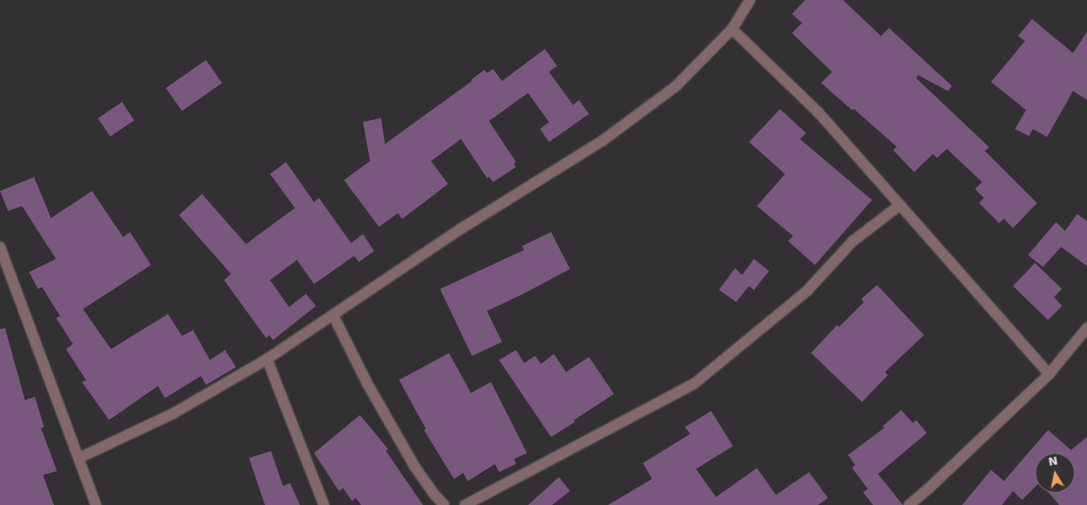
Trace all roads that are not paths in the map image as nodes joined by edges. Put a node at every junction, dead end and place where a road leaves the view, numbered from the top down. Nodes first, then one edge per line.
1 (750, 0) edge
2 (732, 30) junction
3 (900, 206) junction
4 (0, 247) edge
5 (333, 315) junction
6 (1087, 328) edge
7 (267, 359) junction
8 (1049, 374) junction
9 (79, 458) junction
10 (96, 505) edge
11 (324, 505) edge
12 (444, 505) edge
13 (465, 505) edge
14 (909, 505) edge

1 - 2 street
2 - 3 street
2 - 5 street
3 - 8 street
3 - 13 street
4 - 9 street
5 - 7 street
5 - 12 street
6 - 8 street
7 - 9 street
7 - 11 street
8 - 14 street
9 - 10 street

